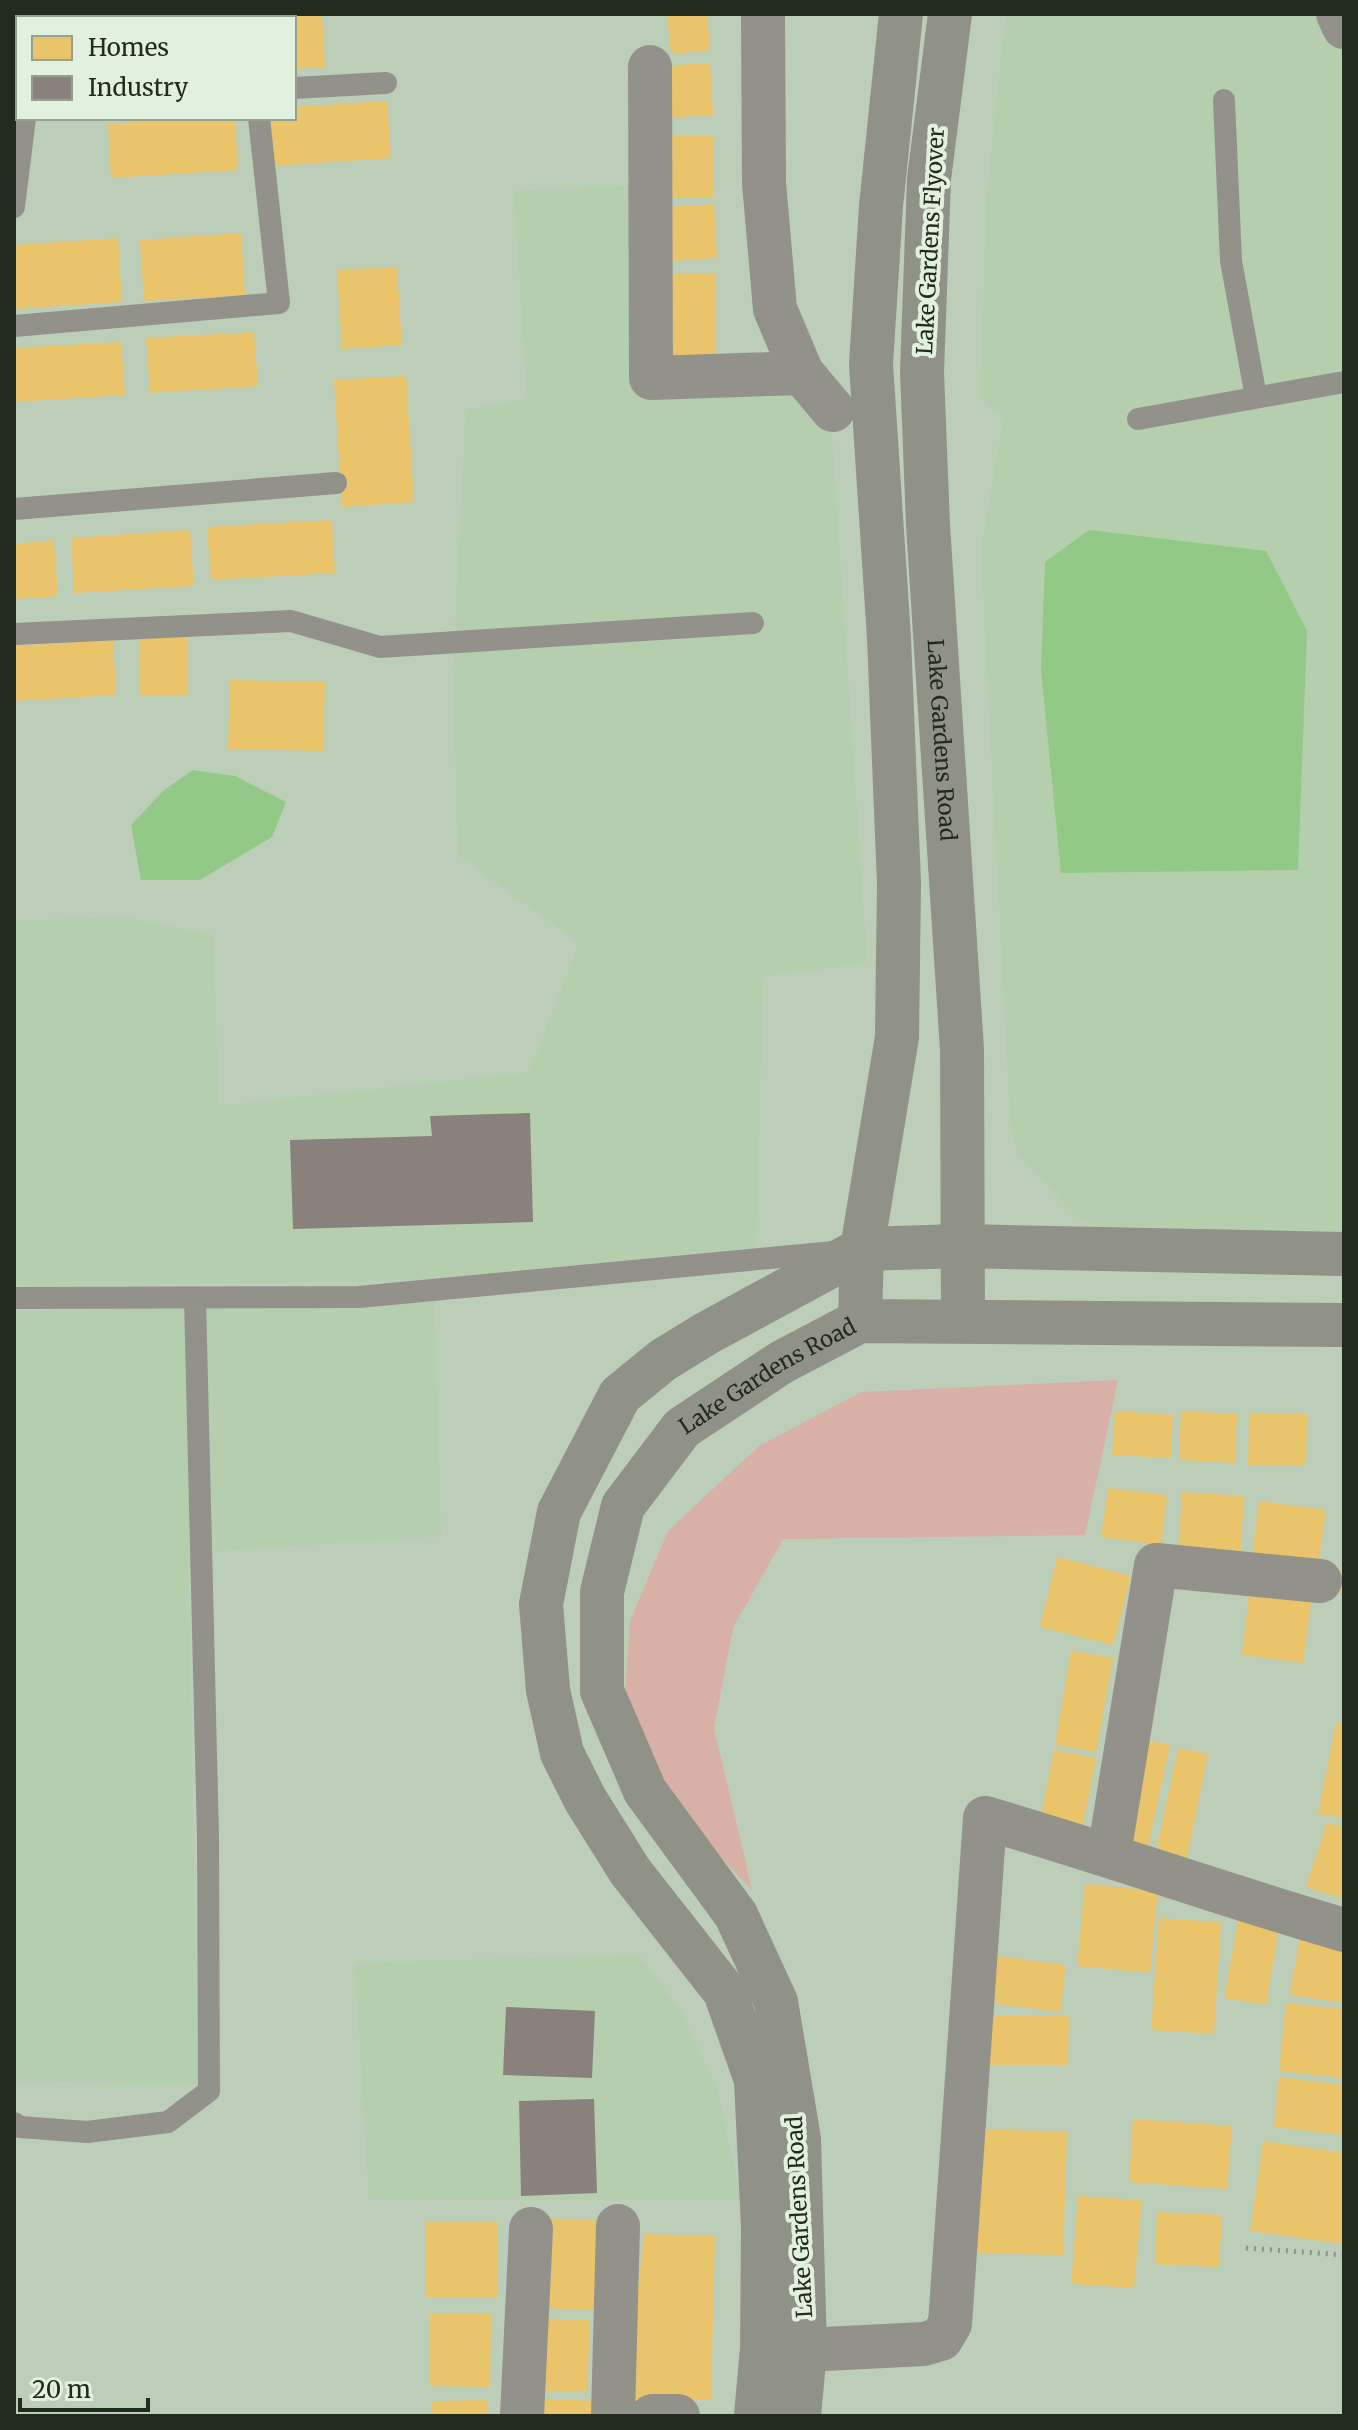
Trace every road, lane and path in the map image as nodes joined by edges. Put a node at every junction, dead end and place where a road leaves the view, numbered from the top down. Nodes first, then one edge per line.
1 (763, 14) edge
2 (1338, 14) edge
3 (950, 18) edge
4 (901, 20) edge
5 (1344, 27) edge
6 (650, 67) dead end
7 (386, 83) dead end
8 (296, 88) edge
9 (1224, 100) dead end
10 (25, 120) edge
11 (259, 120) edge
12 (14, 207) edge
13 (14, 326) edge
14 (922, 372) joint
15 (802, 373) junction
16 (1344, 382) edge
17 (1256, 397) junction
18 (833, 410) dead end
19 (1138, 419) dead end
20 (336, 483) dead end
21 (14, 509) edge
22 (753, 623) dead end
23 (14, 634) edge
24 (961, 1246) junction
25 (862, 1249) junction
26 (1344, 1254) edge
27 (14, 1298) edge
28 (195, 1298) junction
29 (963, 1319) junction
30 (860, 1321) junction
31 (1344, 1325) edge
32 (1320, 1581) dead end
33 (1109, 1854) junction
34 (1344, 1930) edge
35 (14, 2123) edge
36 (618, 2226) dead end
37 (531, 2229) dead end
38 (1246, 2248) dead end
39 (1344, 2255) edge
40 (805, 2350) junction
41 (522, 2416) edge
42 (613, 2416) edge
43 (652, 2416) edge
44 (678, 2416) edge
45 (756, 2416) edge
46 (799, 2416) edge

1 - 15 street
2 - 5 street
3 - 14 main road, Lake Gardens Flyover
4 - 25 main road, Lake Gardens Road
6 - 15 street
7 - 8 lane
9 - 17 lane
10 - 12 lane
11 - 13 lane
14 - 24 main road, Lake Gardens Road
15 - 18 street
16 - 17 lane
17 - 19 lane
20 - 21 lane
22 - 23 lane
24 - 25 main road
24 - 26 main road
24 - 29 main road, Lake Gardens Road
25 - 28 lane
25 - 30 main road
25 - 45 main road, Lake Gardens Road
27 - 28 lane
28 - 35 lane
29 - 30 main road, Lake Gardens Road
29 - 31 main road
30 - 40 main road, Lake Gardens Road
32 - 33 street
33 - 34 street
33 - 40 street
36 - 42 street
37 - 41 street
38 - 39 path
40 - 46 main road, Lake Gardens Road
43 - 44 street

